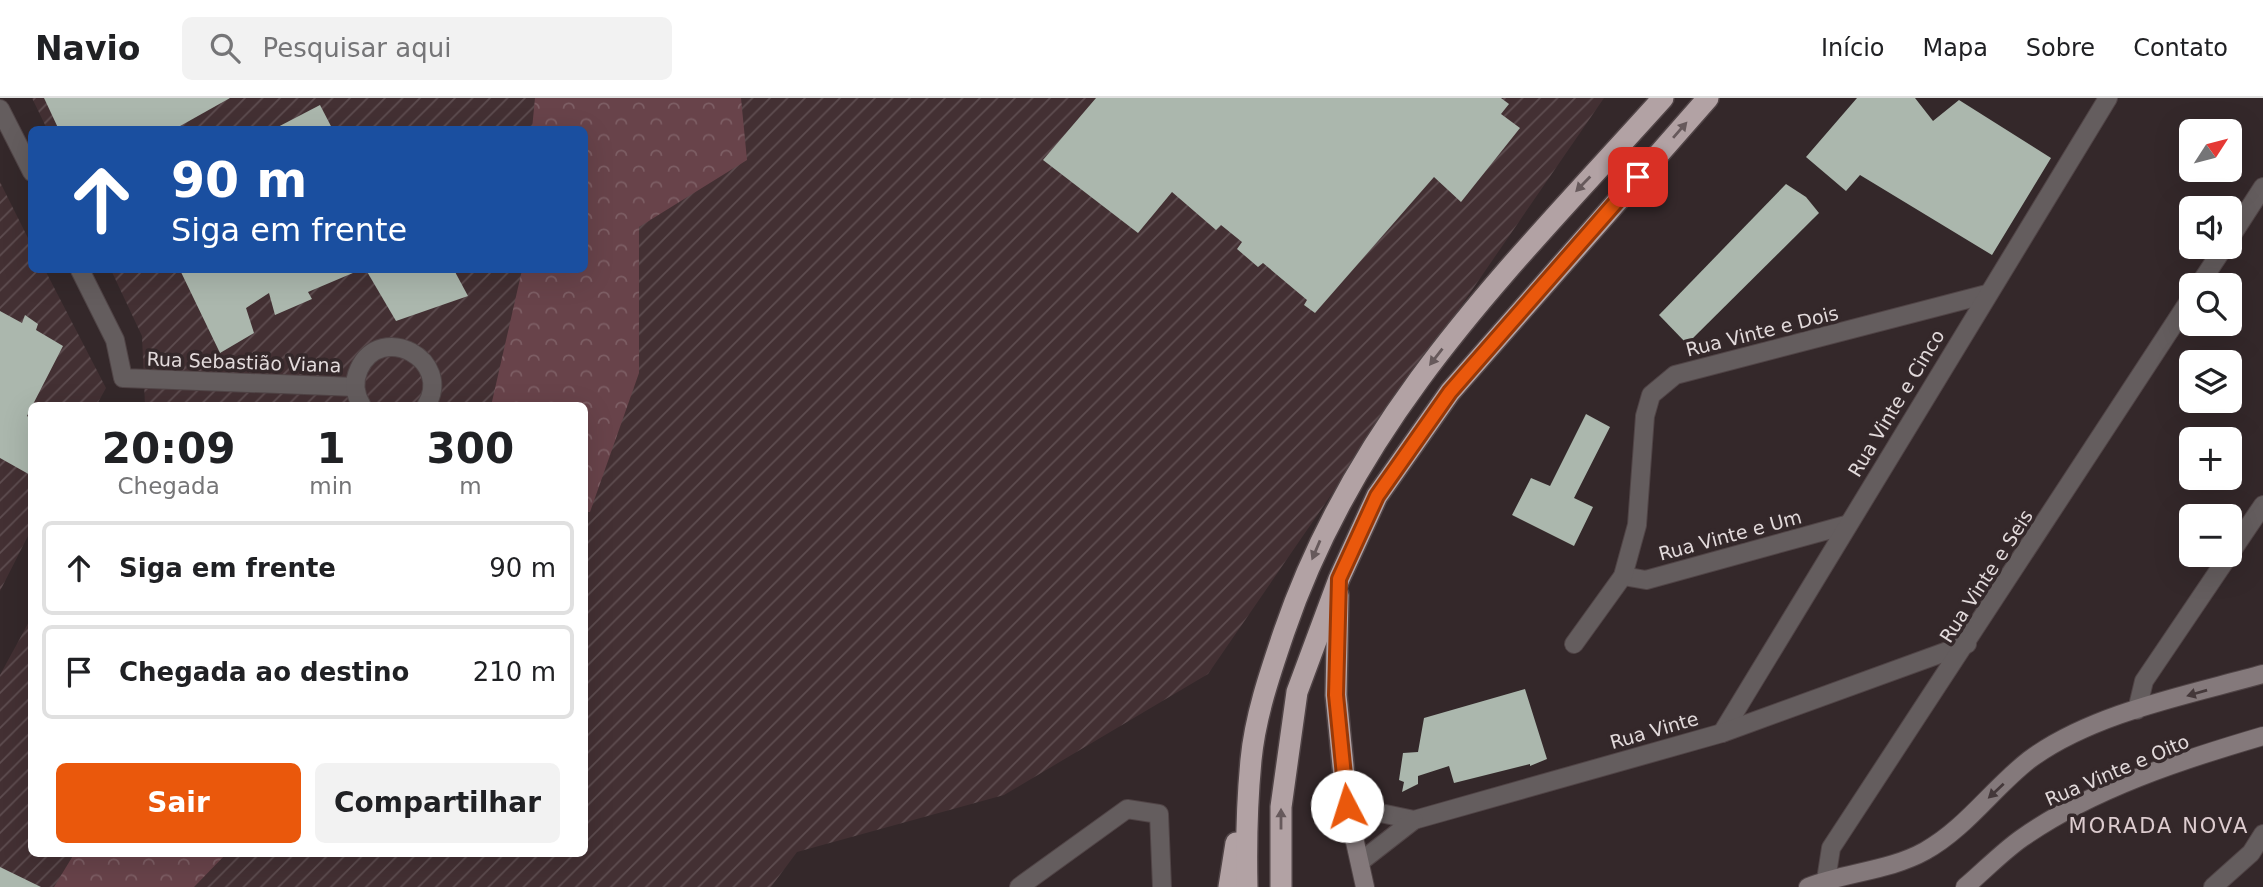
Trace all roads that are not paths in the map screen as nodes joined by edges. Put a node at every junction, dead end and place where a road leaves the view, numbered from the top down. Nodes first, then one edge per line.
1 (1663, 98) edge
2 (1708, 98) edge
3 (2108, 98) edge
4 (0, 109) edge
5 (28, 164) edge
6 (2263, 187) edge
7 (2242, 220) edge
8 (82, 273) edge
9 (1987, 294) junction
10 (2179, 317) edge
11 (355, 387) junction
12 (361, 402) edge
13 (428, 402) edge
14 (2263, 505) edge
15 (1846, 525) junction
16 (1623, 576) junction
17 (1339, 579) junction
18 (1574, 644) dead end
19 (1967, 644) junction
20 (2263, 674) edge
21 (2137, 710) junction
22 (1722, 733) junction
23 (2263, 736) edge
24 (1251, 758) junction
25 (1347, 806) junction
26 (1414, 820) junction
27 (2263, 834) edge
28 (1360, 862) junction
29 (1826, 880) junction
30 (1019, 887) edge
31 (1162, 887) edge
32 (1229, 887) edge
33 (1247, 887) edge
34 (1281, 887) edge
35 (1365, 887) edge
36 (1808, 887) edge
37 (1965, 887) edge
38 (2213, 887) edge

1 -> 24 highway
17 -> 2 highway
3 - 9 street, Rua Vinte e Cinco
4 - 5 street
6 - 7 street
8 - 11 street, Rua Sebastião Viana
9 - 15 street, Rua Vinte e Cinco
9 - 16 street, Rua Vinte e Dois
10 - 19 street, Rua Vinte e Seis
11 - 12 street
11 - 13 street
14 - 21 street
15 - 16 street, Rua Vinte e Um
15 - 22 street, Rua Vinte e Cinco
16 - 18 street, Rua Vinte e Dois
17 - 25 highway
34 -> 17 highway
19 - 22 street, Rua Vinte
19 - 29 street, Rua Vinte e Seis
20 -> 21 main road
21 -> 29 main road
22 - 26 street, Rua Vinte
23 - 37 main road, Rua Vinte e Oito
24 - 32 highway
24 - 33 highway
25 - 26 street, Rua Vinte
25 - 28 main road
26 - 28 street
27 - 38 street
28 - 35 main road
29 - 36 main road
30 - 31 street

